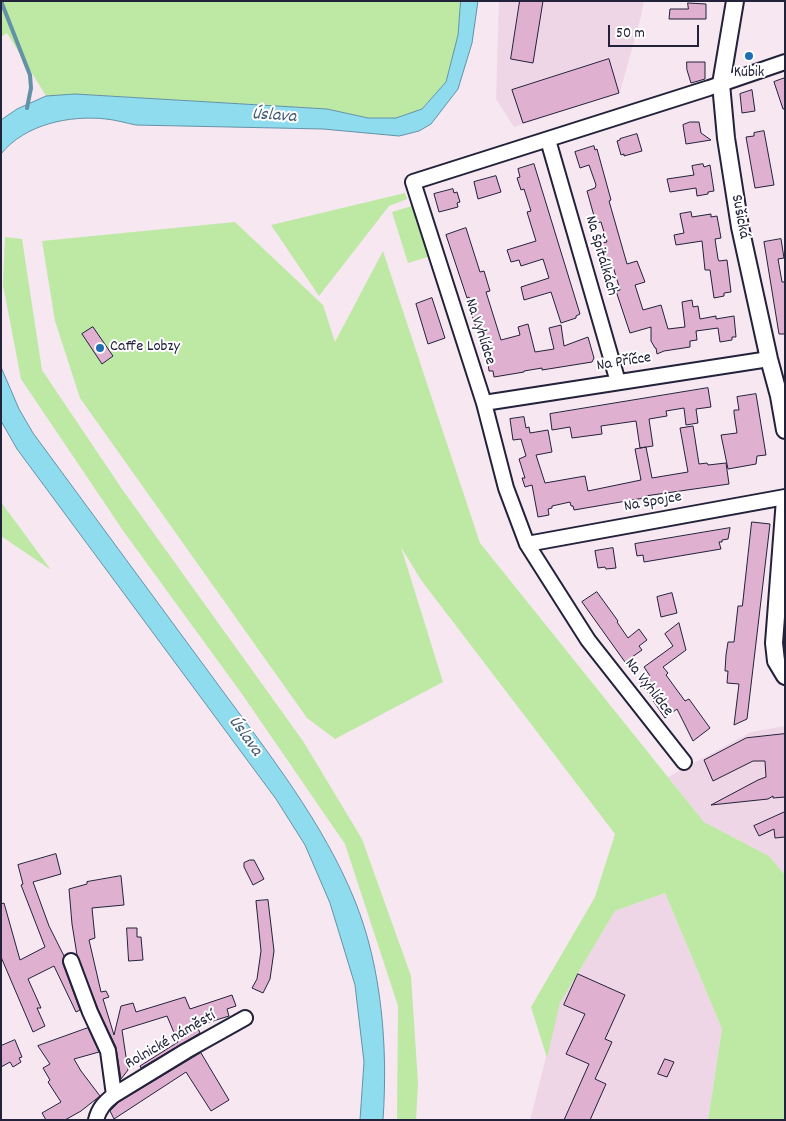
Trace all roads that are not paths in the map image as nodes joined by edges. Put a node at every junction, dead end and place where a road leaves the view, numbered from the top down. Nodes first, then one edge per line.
1 (735, 1) edge
2 (785, 62) edge
3 (721, 84) junction
4 (548, 140) junction
5 (769, 359) junction
6 (618, 382) junction
7 (484, 403) junction
8 (785, 430) edge
9 (785, 498) edge
10 (528, 544) junction
11 (785, 676) edge
12 (684, 762) dead end
13 (70, 960) dead end
14 (246, 1018) dead end
15 (114, 1095) junction
16 (96, 1120) edge

1 - 3 street, Sušická
2 - 3 street, Na Vyhlídce
3 - 4 street, Na Vyhlídce
3 - 5 street, Sušická
4 - 6 street, Na Špitálkách
4 - 7 street, Na Vyhlídce
5 - 6 street, Na Příčce
5 - 8 street, Sušická
6 - 7 street, Na Příčce
7 - 10 street, Na Vyhlídce
9 - 10 street, Na Spojce
9 - 11 street
10 - 12 street, Na Vyhlídce
13 - 15 street, Rolnické náměstí
14 - 15 street, Rolnické náměstí
15 - 16 street, Rolnické náměstí

